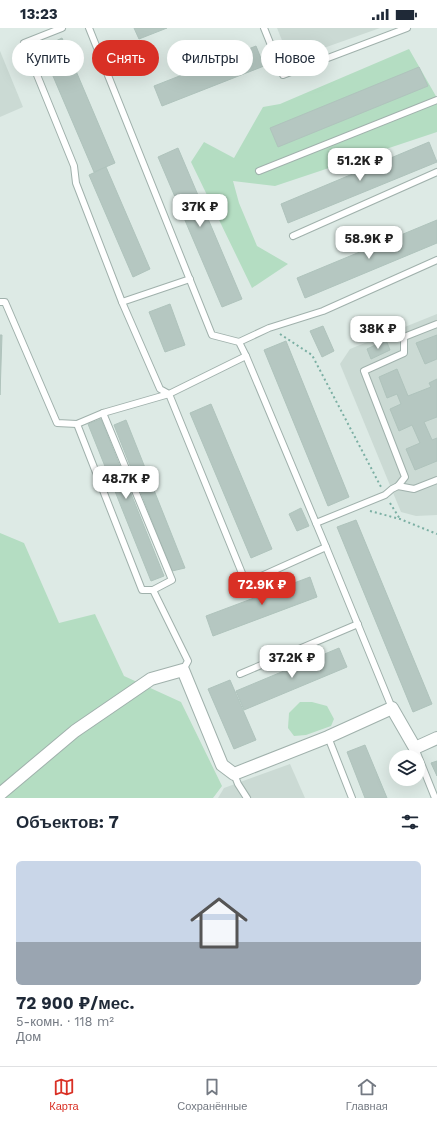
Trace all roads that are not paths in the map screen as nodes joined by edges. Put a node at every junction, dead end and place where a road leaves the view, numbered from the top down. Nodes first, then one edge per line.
1 (62, 28) edge
2 (89, 28) edge
3 (264, 28) edge
4 (406, 28) edge
5 (437, 100) edge
6 (259, 171) dead end
7 (437, 172) edge
8 (294, 236) dead end
9 (437, 260) edge
10 (190, 279) junction
11 (0, 302) edge
12 (122, 302) junction
13 (437, 324) edge
14 (239, 342) junction
15 (246, 356) junction
16 (168, 394) junction
17 (103, 413) junction
18 (77, 424) junction
19 (437, 480) edge
20 (398, 486) junction
21 (316, 523) junction
22 (326, 547) junction
23 (153, 590) junction
24 (358, 624) junction
25 (183, 670) junction
26 (240, 674) dead end
27 (392, 708) junction
28 (328, 737) junction
29 (437, 738) edge
30 (415, 748) junction
31 (234, 774) junction
32 (0, 794) edge
33 (247, 798) edge
34 (352, 798) edge
35 (435, 798) edge

1 - 12 lane
2 - 10 lane
3 - 4 lane
5 - 6 lane
7 - 8 lane
9 - 14 lane
10 - 12 lane
10 - 14 lane
11 - 18 lane
12 - 16 lane
13 - 20 lane
14 - 15 lane
15 - 16 lane
15 - 21 lane
16 - 17 lane
16 - 22 lane
17 - 18 lane
17 - 23 lane
18 - 23 lane
19 - 20 lane
20 - 21 lane
21 - 22 lane
22 - 24 lane
23 - 25 lane
24 - 26 lane
24 - 27 lane
25 - 31 street
25 - 32 street
27 - 28 street
27 - 30 street
28 - 31 street
28 - 34 lane
29 - 30 street
30 - 35 lane
31 - 33 lane

